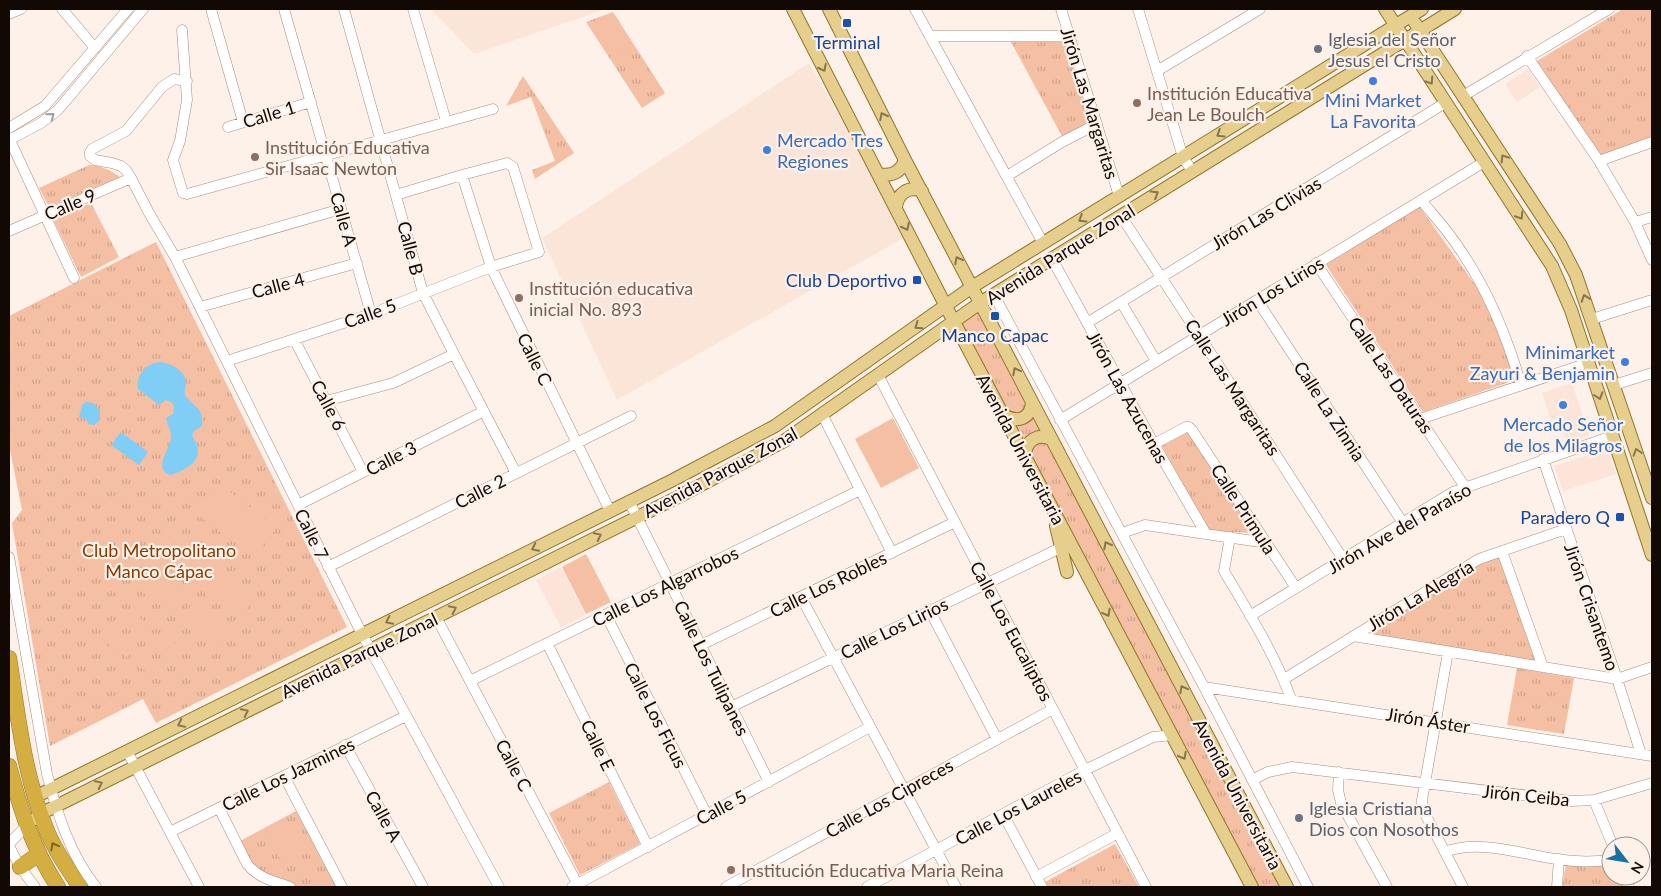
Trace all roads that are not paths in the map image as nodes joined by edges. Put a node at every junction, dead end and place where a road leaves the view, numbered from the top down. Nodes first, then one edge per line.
1 (21, 9) edge
2 (62, 9) edge
3 (128, 9) edge
4 (143, 9) edge
5 (210, 9) edge
6 (284, 9) edge
7 (344, 9) edge
8 (413, 9) edge
9 (793, 9) edge
10 (829, 9) edge
11 (915, 9) edge
12 (1062, 9) edge
13 (1138, 9) edge
14 (1260, 9) edge
15 (1384, 9) edge
16 (1455, 9) edge
17 (1609, 9) edge
18 (1413, 11) edge
19 (1437, 13) edge
20 (9, 14) edge
21 (1395, 26) junction
22 (182, 30) dead end
23 (1420, 30) junction
24 (930, 36) junction
25 (1070, 36) junction
26 (1404, 40) junction
27 (95, 48) junction
28 (1527, 56) junction
29 (1157, 71) junction
30 (187, 81) junction
31 (1463, 96) junction
32 (311, 102) junction
33 (1445, 103) junction
34 (494, 109) dead end
35 (446, 121) junction
36 (243, 122) junction
37 (1097, 124) junction
38 (228, 127) dead end
39 (9, 128) edge
40 (9, 139) edge
41 (381, 140) junction
42 (1652, 142) edge
43 (326, 155) junction
44 (1183, 157) junction
45 (905, 160) junction
46 (1599, 160) junction
47 (1484, 162) junction
48 (1192, 171) junction
49 (879, 174) junction
50 (462, 175) junction
51 (1008, 176) junction
52 (131, 178) junction
53 (922, 191) junction
54 (396, 195) junction
55 (1119, 196) junction
56 (1421, 200) junction
57 (896, 207) junction
58 (341, 209) junction
59 (44, 215) junction
60 (1121, 216) junction
61 (1652, 217) edge
62 (1635, 222) junction
63 (9, 231) edge
64 (1043, 243) junction
65 (175, 257) junction
66 (1052, 259) junction
67 (1652, 260) edge
68 (357, 263) junction
69 (1316, 263) junction
70 (491, 267) junction
71 (1576, 275) junction
72 (1161, 277) junction
73 (74, 278) dead end
74 (1559, 283) junction
75 (972, 288) junction
76 (423, 293) junction
77 (994, 295) junction
78 (1257, 300) junction
79 (1652, 300) edge
80 (1121, 302) junction
81 (980, 303) junction
82 (946, 306) junction
83 (200, 307) junction
84 (371, 314) junction
85 (1592, 319) junction
86 (954, 322) junction
87 (1087, 323) junction
88 (1199, 335) junction
89 (294, 339) junction
90 (454, 354) junction
91 (227, 360) junction
92 (1156, 361) junction
93 (1588, 362) junction
94 (1652, 373) edge
95 (878, 375) junction
96 (1120, 383) junction
97 (1521, 385) junction
98 (1614, 385) junction
99 (326, 401) junction
100 (1032, 402) junction
101 (484, 411) junction
102 (822, 414) junction
103 (1004, 415) junction
104 (631, 416) dead end
105 (1420, 419) junction
106 (1060, 420) junction
107 (1612, 436) junction
108 (1052, 439) junction
109 (576, 443) junction
110 (1154, 444) junction
111 (1025, 455) junction
112 (1543, 460) junction
113 (1643, 471) junction
114 (364, 472) junction
115 (516, 473) junction
116 (1626, 478) junction
117 (1465, 487) junction
118 (860, 490) junction
119 (1652, 498) edge
120 (629, 501) junction
121 (1050, 504) junction
122 (298, 505) junction
123 (610, 511) junction
124 (637, 517) junction
125 (955, 522) junction
126 (1403, 523) junction
127 (1566, 529) junction
128 (1122, 533) junction
129 (1206, 534) junction
130 (1230, 538) junction
131 (1267, 543) junction
132 (1056, 550) dead end
133 (1502, 551) junction
134 (892, 553) junction
135 (1652, 555) edge
136 (9, 557) edge
137 (1343, 559) junction
138 (328, 567) junction
139 (1068, 572) dead end
140 (670, 583) junction
141 (987, 583) junction
142 (1296, 588) junction
143 (801, 597) junction
144 (930, 611) junction
145 (606, 615) junction
146 (1250, 616) junction
147 (436, 617) junction
148 (362, 634) junction
149 (1353, 636) junction
150 (547, 644) junction
151 (701, 645) junction
152 (370, 650) junction
153 (1448, 652) junction
154 (9, 658) edge
155 (834, 658) junction
156 (1543, 667) junction
157 (1652, 668) edge
158 (1284, 679) junction
159 (1617, 679) junction
160 (470, 681) junction
161 (1204, 687) junction
162 (1291, 699) junction
163 (731, 707) junction
164 (1053, 709) junction
165 (406, 716) junction
166 (1435, 721) junction
167 (870, 727) junction
168 (1172, 736) junction
169 (997, 739) junction
170 (346, 745) junction
171 (127, 751) junction
172 (1641, 754) junction
173 (1652, 756) edge
174 (9, 766) edge
175 (135, 767) junction
176 (1085, 770) junction
177 (1339, 772) junction
178 (284, 776) junction
179 (1252, 780) junction
180 (769, 782) junction
181 (1652, 783) edge
182 (1424, 784) junction
183 (51, 789) junction
184 (904, 790) junction
185 (35, 797) junction
186 (1594, 800) junction
187 (56, 806) junction
188 (219, 808) junction
189 (40, 814) junction
190 (1003, 814) junction
191 (707, 815) junction
192 (26, 826) junction
193 (170, 832) junction
194 (1118, 833) junction
195 (1609, 836) edge
196 (9, 845) edge
197 (648, 847) junction
198 (936, 850) junction
199 (1445, 852) junction
200 (39, 854) junction
201 (1559, 860) junction
202 (1601, 861) edge
203 (20, 867) junction
204 (1036, 877) junction
205 (576, 886) edge
206 (35, 887) edge
207 (58, 887) edge
208 (80, 887) edge
209 (96, 887) edge
210 (199, 887) edge
211 (290, 887) edge
212 (342, 887) edge
213 (423, 887) edge
214 (499, 887) edge
215 (726, 887) edge
216 (869, 887) edge
217 (956, 887) edge
218 (1042, 887) edge
219 (1146, 887) edge
220 (1252, 887) edge
221 (1287, 887) edge
222 (1308, 887) edge
223 (1387, 887) edge
224 (1463, 887) edge
225 (1558, 887) edge

1 - 20 street
2 - 27 street
3 - 27 street
40 -> 4 street
5 - 36 street
6 - 32 street, Calle A
7 - 41 street, Calle B
8 - 35 street
9 -> 49 main road, Avenida Universitaria
45 -> 10 main road, Avenida Universitaria
11 - 24 street
12 - 25 street, Jirón Las Margaritas
13 - 29 street
14 - 29 street
15 - 21 main road
16 - 19 main road, Avenida Parque Zonal
17 - 28 street
18 - 21 main road, Avenida Parque Zonal
18 - 23 main road
19 - 23 main road, Avenida Parque Zonal
21 - 26 main road
21 -> 44 main road, Avenida Parque Zonal
22 - 30 street
23 - 26 main road, Avenida Parque Zonal
23 - 31 main road
24 - 25 street
24 - 51 street
25 - 37 street, Jirón Las Margaritas
26 -> 33 main road
26 - 48 main road, Avenida Parque Zonal
27 - 39 street
28 - 31 street
28 - 46 street
29 - 44 street
30 - 43 street
30 - 52 street
71 -> 31 main road
32 - 36 street, Calle 1
32 - 43 street, Calle A
33 - 47 main road
33 - 72 street, Jirón Las Clivias
34 - 35 street
35 - 41 street
36 - 38 street, Calle 1
37 - 51 street
37 - 55 street, Jirón Las Margaritas
40 - 59 street
41 - 43 street
41 - 54 street, Calle B
42 - 46 street
43 - 58 street, Calle A
44 - 48 street
44 - 55 main road, Avenida Parque Zonal
45 - 49 main road
45 - 53 main road, Avenida Universitaria
46 - 62 street
47 - 56 street, Jirón Los Lirios
47 -> 74 main road
60 -> 48 main road, Avenida Parque Zonal
49 - 57 main road, Avenida Universitaria
50 - 54 street
50 - 70 street, Calle C
50 - 70 street, Calle 5
51 - 64 street
52 - 59 street, Calle 9
52 - 65 street, Calle 7
53 - 57 main road
75 -> 53 main road, Avenida Universitaria
54 - 76 street, Calle B
55 -> 64 main road, Avenida Parque Zonal
56 - 69 street, Jirón Los Lirios
56 - 97 street
57 -> 82 main road, Avenida Universitaria
58 - 65 street
58 - 68 street, Calle A
59 - 63 street, Calle 9
59 - 73 street
60 - 66 main road, Avenida Parque Zonal
60 - 72 street, Calle Las Margaritas
61 - 62 street
62 - 67 street
64 - 75 main road, Avenida Parque Zonal
65 - 83 street, Calle 7
66 - 77 main road, Avenida Parque Zonal
66 - 87 street, Jirón Las Azucenas
68 - 83 street, Calle 4
68 - 84 street, Calle A
69 - 78 street, Jirón Los Lirios
69 - 105 street, Calle Las Daturas
70 - 76 street, Calle 5
70 - 109 street, Calle C
71 - 74 main road
85 -> 71 main road
72 - 80 street, Jirón Las Clivias
72 - 88 street, Calle Las Margaritas
74 - 93 main road
75 - 81 main road, Avenida Universitaria
75 - 82 main road, Avenida Parque Zonal
76 - 84 street, Calle 5
76 - 90 street, Calle B
77 - 81 main road, Avenida Parque Zonal
77 - 106 street, Avenida Universitaria
78 - 88 street, Jirón Los Lirios
78 - 126 street, Calle La Zinnia
79 - 85 street
80 - 87 street, Jirón Las Clivias
80 - 92 street
81 - 86 main road, Avenida Parque Zonal
100 -> 81 main road, Avenida Universitaria
82 - 86 main road, Avenida Universitaria
82 -> 120 main road, Avenida Parque Zonal
83 - 91 street, Calle 7
84 - 89 street, Calle 5
85 - 98 main road
86 - 95 main road, Avenida Parque Zonal
86 - 103 main road, Avenida Universitaria
87 - 96 street, Jirón Las Azucenas
88 - 92 street, Jirón Los Lirios
88 - 137 street, Calle Las Margaritas
89 - 91 street, Calle 5
89 - 99 street, Calle 6
90 - 99 street
90 - 101 street, Calle B
91 - 122 street, Calle 7
92 - 96 street, Jirón Los Lirios
93 - 97 street
93 -> 107 main road
94 - 98 street
95 - 102 main road, Avenida Parque Zonal
95 - 125 street, Calle Los Eucaliptos
96 - 106 street, Jirón Los Lirios
96 - 110 street, Jirón Las Azucenas
97 - 105 street
113 -> 98 main road
99 - 114 street, Calle 6
100 - 103 main road
100 - 108 main road, Avenida Universitaria
101 - 114 street, Calle 3
101 - 115 street, Calle B
102 - 118 street
102 - 124 main road, Avenida Parque Zonal
103 - 111 main road, Avenida Universitaria
104 - 109 street, Calle 2
105 - 117 street, Calle Las Daturas
106 - 128 street, Avenida Universitaria
107 - 112 street, Jirón Ave del Paraíso
107 - 116 main road
108 - 111 main road
221 -> 108 main road, Avenida Universitaria
109 - 115 street, Calle 2
109 - 123 street, Calle C
110 - 129 street, Jirón Las Azucenas
110 - 131 street, Calle Primula
111 - 121 main road, Avenida Universitaria
112 - 117 street, Jirón Ave del Paraíso
112 - 127 street, Jirón Crisantemo
113 - 116 main road
113 - 119 main road
114 - 122 street, Calle 3
115 - 138 street, Calle 2
116 - 135 main road
117 - 126 street, Jirón Ave del Paraíso
118 - 134 street
118 - 140 street, Calle Los Algarrobos
120 - 123 main road, Avenida Parque Zonal
120 - 124 street, Calle Los Tulipanes
121 - 139 main road
121 -> 168 main road, Avenida Universitaria
122 - 138 street, Calle 7
123 -> 148 main road, Avenida Parque Zonal
124 - 140 street, Calle Los Tulipanes
147 -> 124 main road, Avenida Parque Zonal
125 - 134 street, Calle Los Robles
125 - 141 street, Calle Los Eucaliptos
126 - 137 street, Jirón Ave del Paraíso
127 - 133 street, Jirón La Alegría
127 - 159 street, Jirón Crisantemo
128 - 129 street
128 - 161 street, Avenida Universitaria
129 - 130 street
130 - 131 street
130 - 146 street
131 - 142 street, Calle Primula
132 - 141 street, Calle Los Lirios
133 - 149 street, Jirón La Alegría
133 - 156 street
134 - 143 street, Calle Los Robles
136 - 183 street
137 - 142 street, Jirón Ave del Paraíso
138 - 148 street, Calle 7
140 - 145 street, Calle Los Algarrobos
140 - 151 street, Calle Los Tulipanes
141 - 144 street, Calle Los Lirios
141 - 164 street, Calle Los Eucaliptos
142 - 146 street, Jirón Ave del Paraíso
143 - 151 street, Calle Los Robles
143 - 155 street
144 - 155 street, Calle Los Lirios
144 - 169 street
145 - 150 street, Calle Los Algarrobos
145 - 191 street, Calle Los Ficus
146 - 158 street
147 - 152 main road, Avenida Parque Zonal
147 - 160 street, Calle C
148 - 152 street, Calle 7
148 -> 171 main road, Avenida Parque Zonal
149 - 153 street
149 - 158 street, Jirón La Alegría
150 - 160 street, Calle Los Algarrobos
150 - 197 street, Calle E
151 - 163 street, Calle Los Tulipanes
152 - 165 street, Calle 7
175 -> 152 main road, Avenida Parque Zonal
153 - 156 street
153 - 166 street
154 - 185 highway
155 - 163 street, Calle Los Lirios
155 - 167 street
156 - 159 street
157 - 159 street
158 - 162 street
159 - 172 street, Jirón Crisantemo
160 - 205 street, Calle C
161 - 162 street, Jirón Áster
161 - 179 street, Avenida Universitaria
162 - 166 street, Jirón Áster
163 - 180 street, Calle Los Tulipanes
164 - 169 street, Calle Los Cipreces
164 - 176 street, Calle Los Eucaliptos
165 - 170 street, Calle Los Jazmines
165 - 214 street, Calle 7
166 - 172 street, Jirón Áster
166 - 182 street
167 - 180 street, Calle 5
167 - 184 street
168 - 176 street, Calle Los Laureles
168 -> 220 main road, Avenida Universitaria
169 - 184 street, Calle Los Cipreces
170 - 178 street, Calle Los Jazmines
170 - 213 street, Calle A
171 - 175 street
171 - 183 main road, Avenida Parque Zonal
172 - 173 street, Jirón Áster
174 - 192 highway
187 -> 175 main road, Avenida Parque Zonal
175 - 193 street
176 - 190 street, Calle Los Laureles
176 - 194 street, Calle Los Eucaliptos
177 - 179 street, Jirón Ceiba
177 - 182 street, Jirón Ceiba
177 - 223 street
178 - 188 street, Calle Los Jazmines
178 - 212 street
179 - 222 street, Avenida Universitaria
180 - 191 street, Calle 5
181 - 186 street, Jirón Ceiba
182 - 186 street, Jirón Ceiba
182 - 199 street
183 - 185 main road, Avenida Parque Zonal
183 - 187 street
184 - 198 street
184 - 215 street, Calle Los Cipreces
185 - 189 highway
186 - 195 street
187 - 189 main road, Avenida Parque Zonal
187 - 209 street
188 - 193 street, Calle Los Jazmines
188 - 211 street
189 - 192 main road, Avenida Parque Zonal
208 -> 189 highway
190 - 198 street, Calle Los Laureles
190 - 204 street
191 - 197 street, Calle 5
192 - 196 street
192 - 200 highway
193 - 210 street
194 - 204 street
194 - 219 street, Calle Los Eucaliptos
196 - 203 street
197 - 205 street, Calle 5
198 - 216 street, Calle Los Laureles
198 - 217 street
199 - 201 street
199 - 224 street
200 - 203 highway
200 - 207 highway
201 - 202 street
201 - 225 street
203 - 206 street
204 - 218 street

